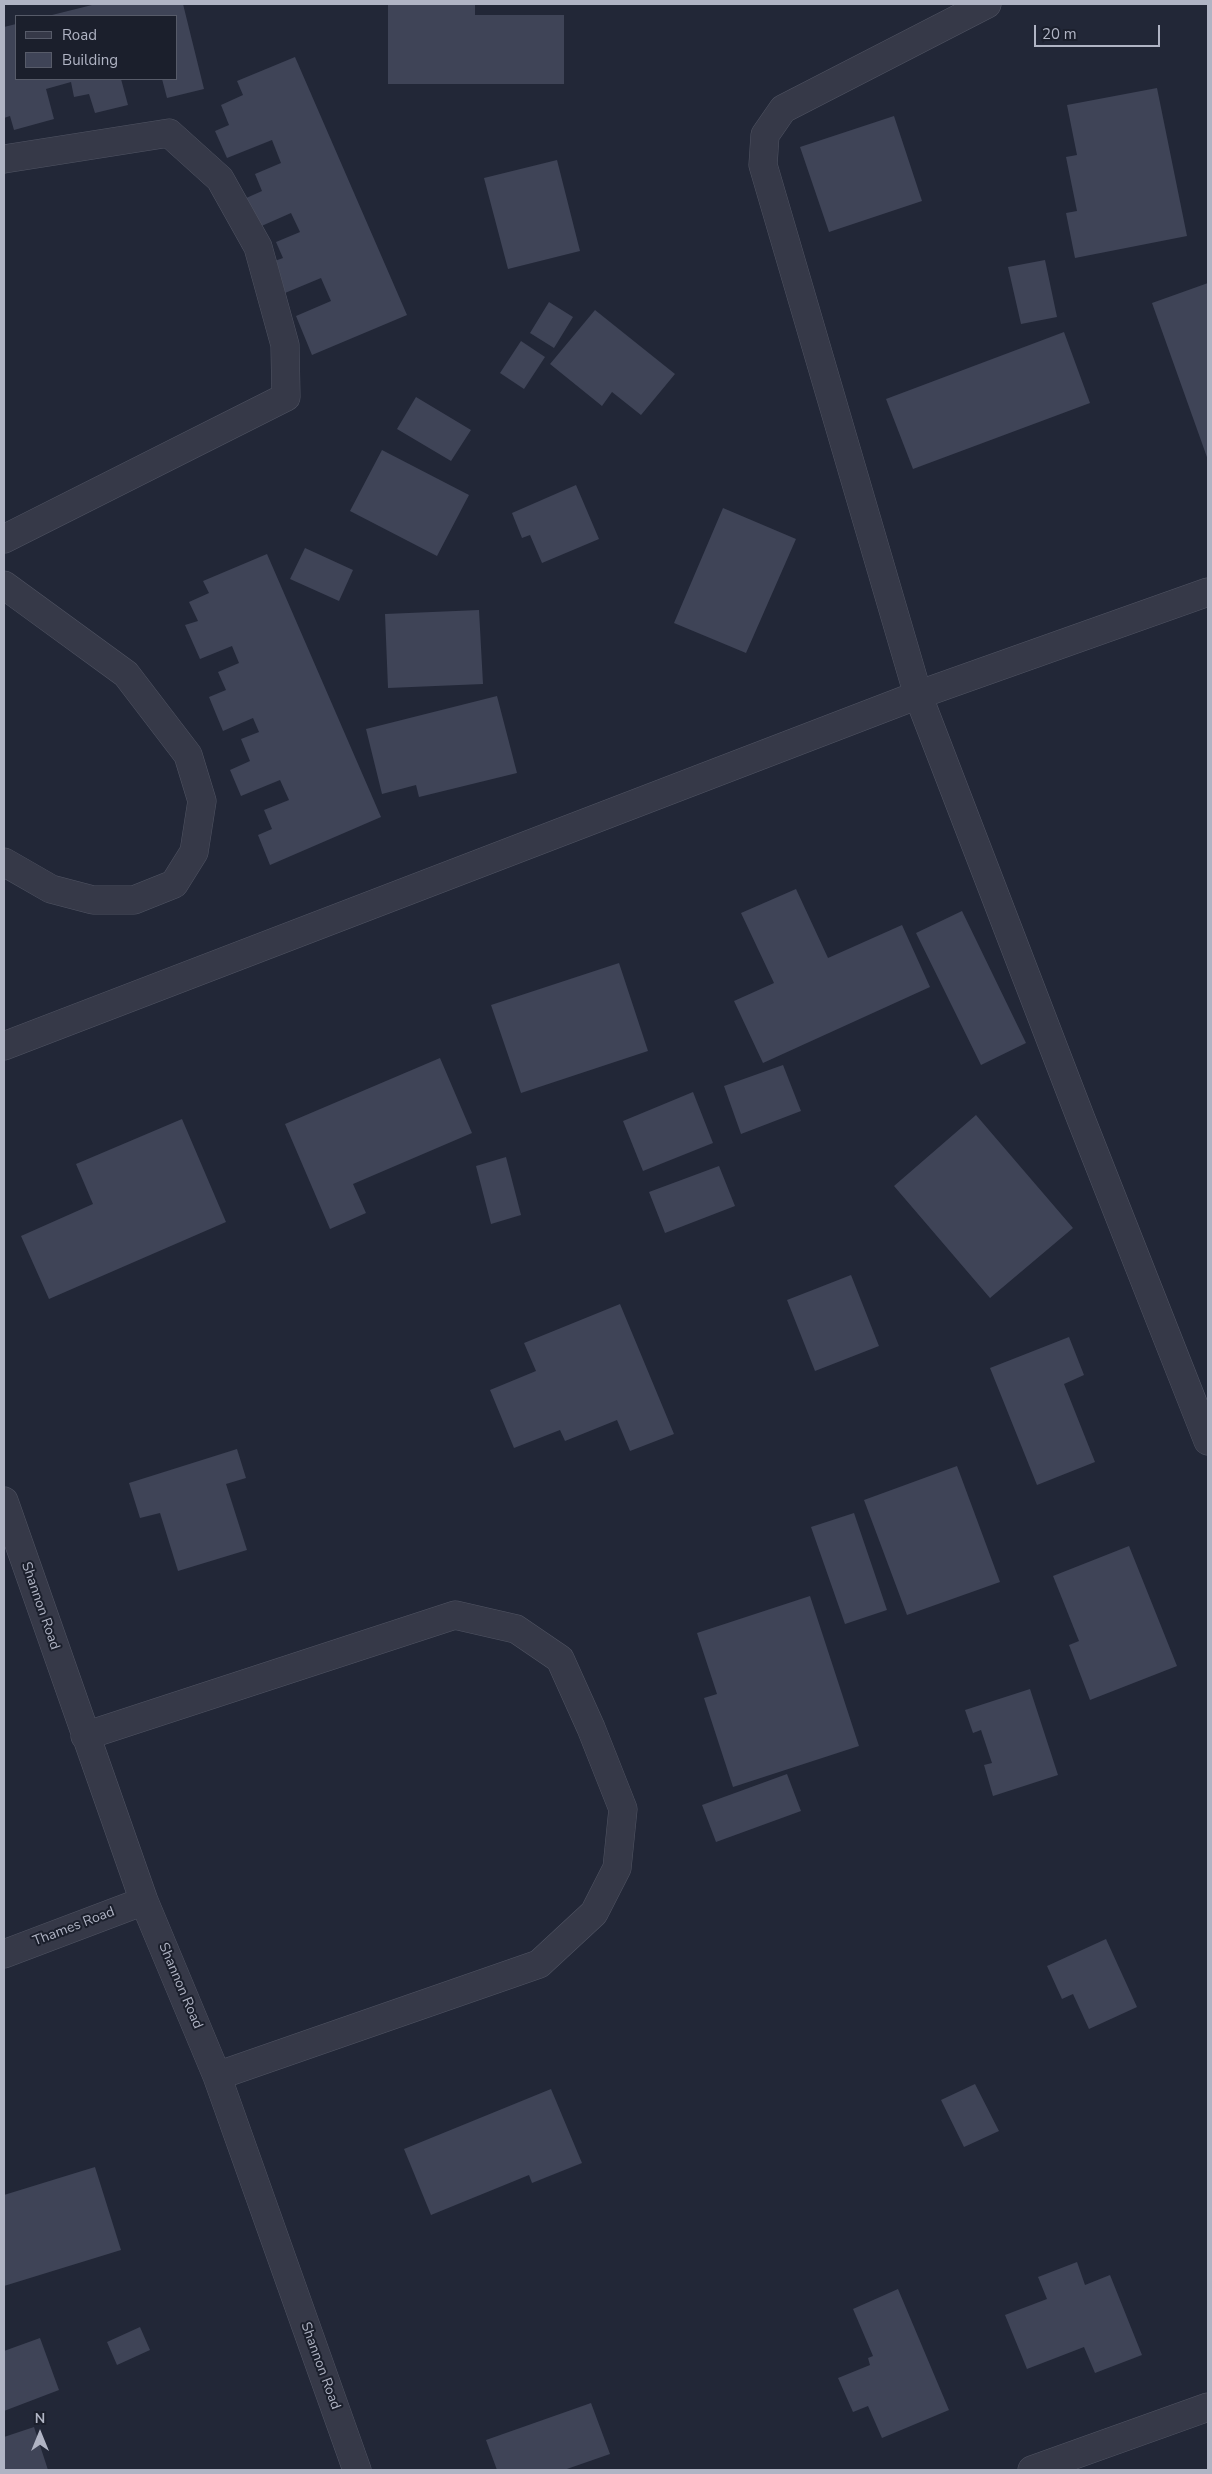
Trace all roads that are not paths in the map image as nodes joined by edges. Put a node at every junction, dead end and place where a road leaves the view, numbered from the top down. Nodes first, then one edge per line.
1 (987, 4) edge
2 (4, 159) edge
3 (4, 539) edge
4 (4, 585) edge
5 (1208, 592) edge
6 (918, 695) junction
7 (4, 862) edge
8 (4, 1046) edge
9 (1208, 1441) edge
10 (4, 1501) edge
11 (85, 1736) junction
12 (144, 1901) junction
13 (4, 1954) edge
14 (218, 2076) junction
15 (1208, 2407) edge
16 (357, 2470) edge
17 (1032, 2470) edge

1 - 6 street
2 - 3 street
4 - 7 street
5 - 6 street
6 - 8 street
6 - 9 street
10 - 11 street, Shannon Road
11 - 12 street, Shannon Road
11 - 14 street
12 - 13 street, Thames Road
12 - 14 street, Shannon Road
14 - 16 street, Shannon Road
15 - 17 street

